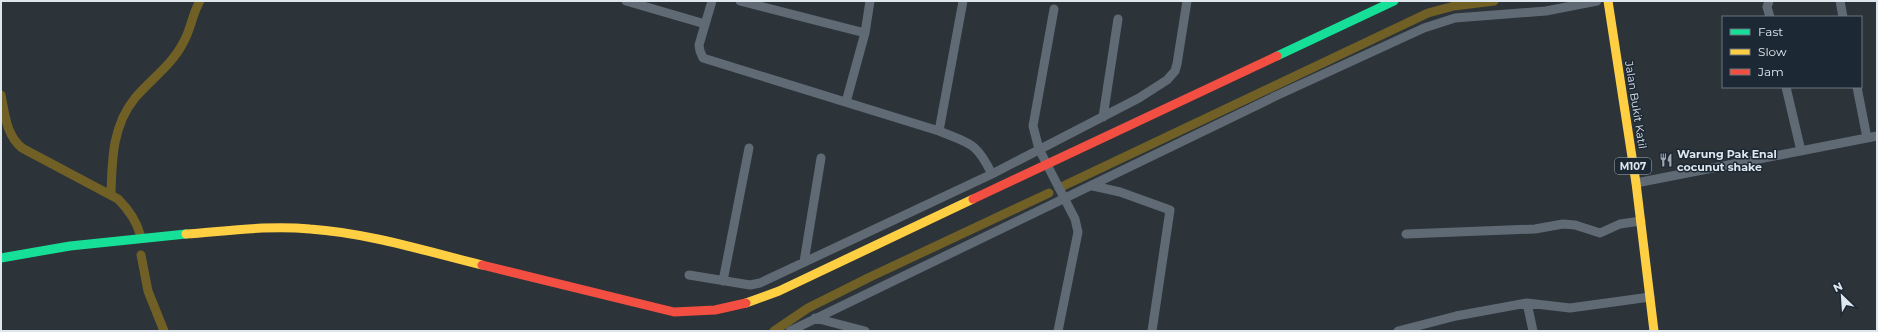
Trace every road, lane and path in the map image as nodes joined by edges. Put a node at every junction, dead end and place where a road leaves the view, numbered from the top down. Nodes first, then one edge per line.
1 (626, 1) edge
2 (712, 1) edge
3 (740, 1) edge
4 (870, 1) edge
5 (963, 1) edge
6 (1187, 1) edge
7 (1394, 1) edge
8 (1597, 1) edge
9 (1608, 1) edge
10 (1769, 1) edge
11 (1840, 1) edge
12 (1054, 9) dead end
13 (1770, 16) edge
14 (1843, 16) edge
15 (1118, 19) dead end
16 (706, 24) junction
17 (865, 33) junction
18 (1786, 88) edge
19 (1857, 88) edge
20 (846, 102) junction
21 (1102, 117) junction
22 (940, 130) junction
23 (1877, 136) edge
24 (1867, 138) junction
25 (749, 148) dead end
26 (1039, 149) junction
27 (1800, 151) junction
28 (821, 158) dead end
29 (1047, 164) junction
30 (992, 174) junction
31 (1636, 183) junction
32 (1094, 186) junction
33 (1065, 200) junction
34 (1641, 221) junction
35 (1406, 234) dead end
36 (1, 258) edge
37 (804, 262) junction
38 (689, 275) dead end
39 (723, 281) junction
40 (1650, 297) junction
41 (1527, 303) junction
42 (815, 318) junction
43 (790, 331) edge
44 (865, 331) edge
45 (1058, 331) edge
46 (1152, 331) edge
47 (1398, 331) edge
48 (1533, 331) edge
49 (1654, 331) edge

1 - 16 street
2 - 16 street
3 - 17 street
4 - 17 street
5 - 22 street
6 - 21 street
7 - 29 main road
8 - 32 street
9 - 31 main road, Jalan Bukit Katil / M107
10 - 13 street
11 - 14 street
12 - 26 street
15 - 21 street
16 - 20 street
17 - 20 street
18 - 27 street
19 - 24 street
20 - 22 street
21 - 26 street
22 - 30 street
23 - 24 street
24 - 27 street
25 - 39 street
26 - 29 street
26 - 30 street
27 - 31 street
28 - 37 street
29 - 33 street
29 - 36 main road
30 - 37 street
31 - 34 main road, Jalan Bukit Katil / M107
32 - 33 street
32 - 46 street
33 - 42 street
33 - 45 street
34 - 35 street
34 - 40 main road, Jalan Bukit Katil / M107
37 - 39 street
38 - 39 street
40 - 41 street
40 - 49 main road, Jalan Bukit Katil / M107
41 - 47 street
41 - 48 street
42 - 43 street
42 - 44 street

